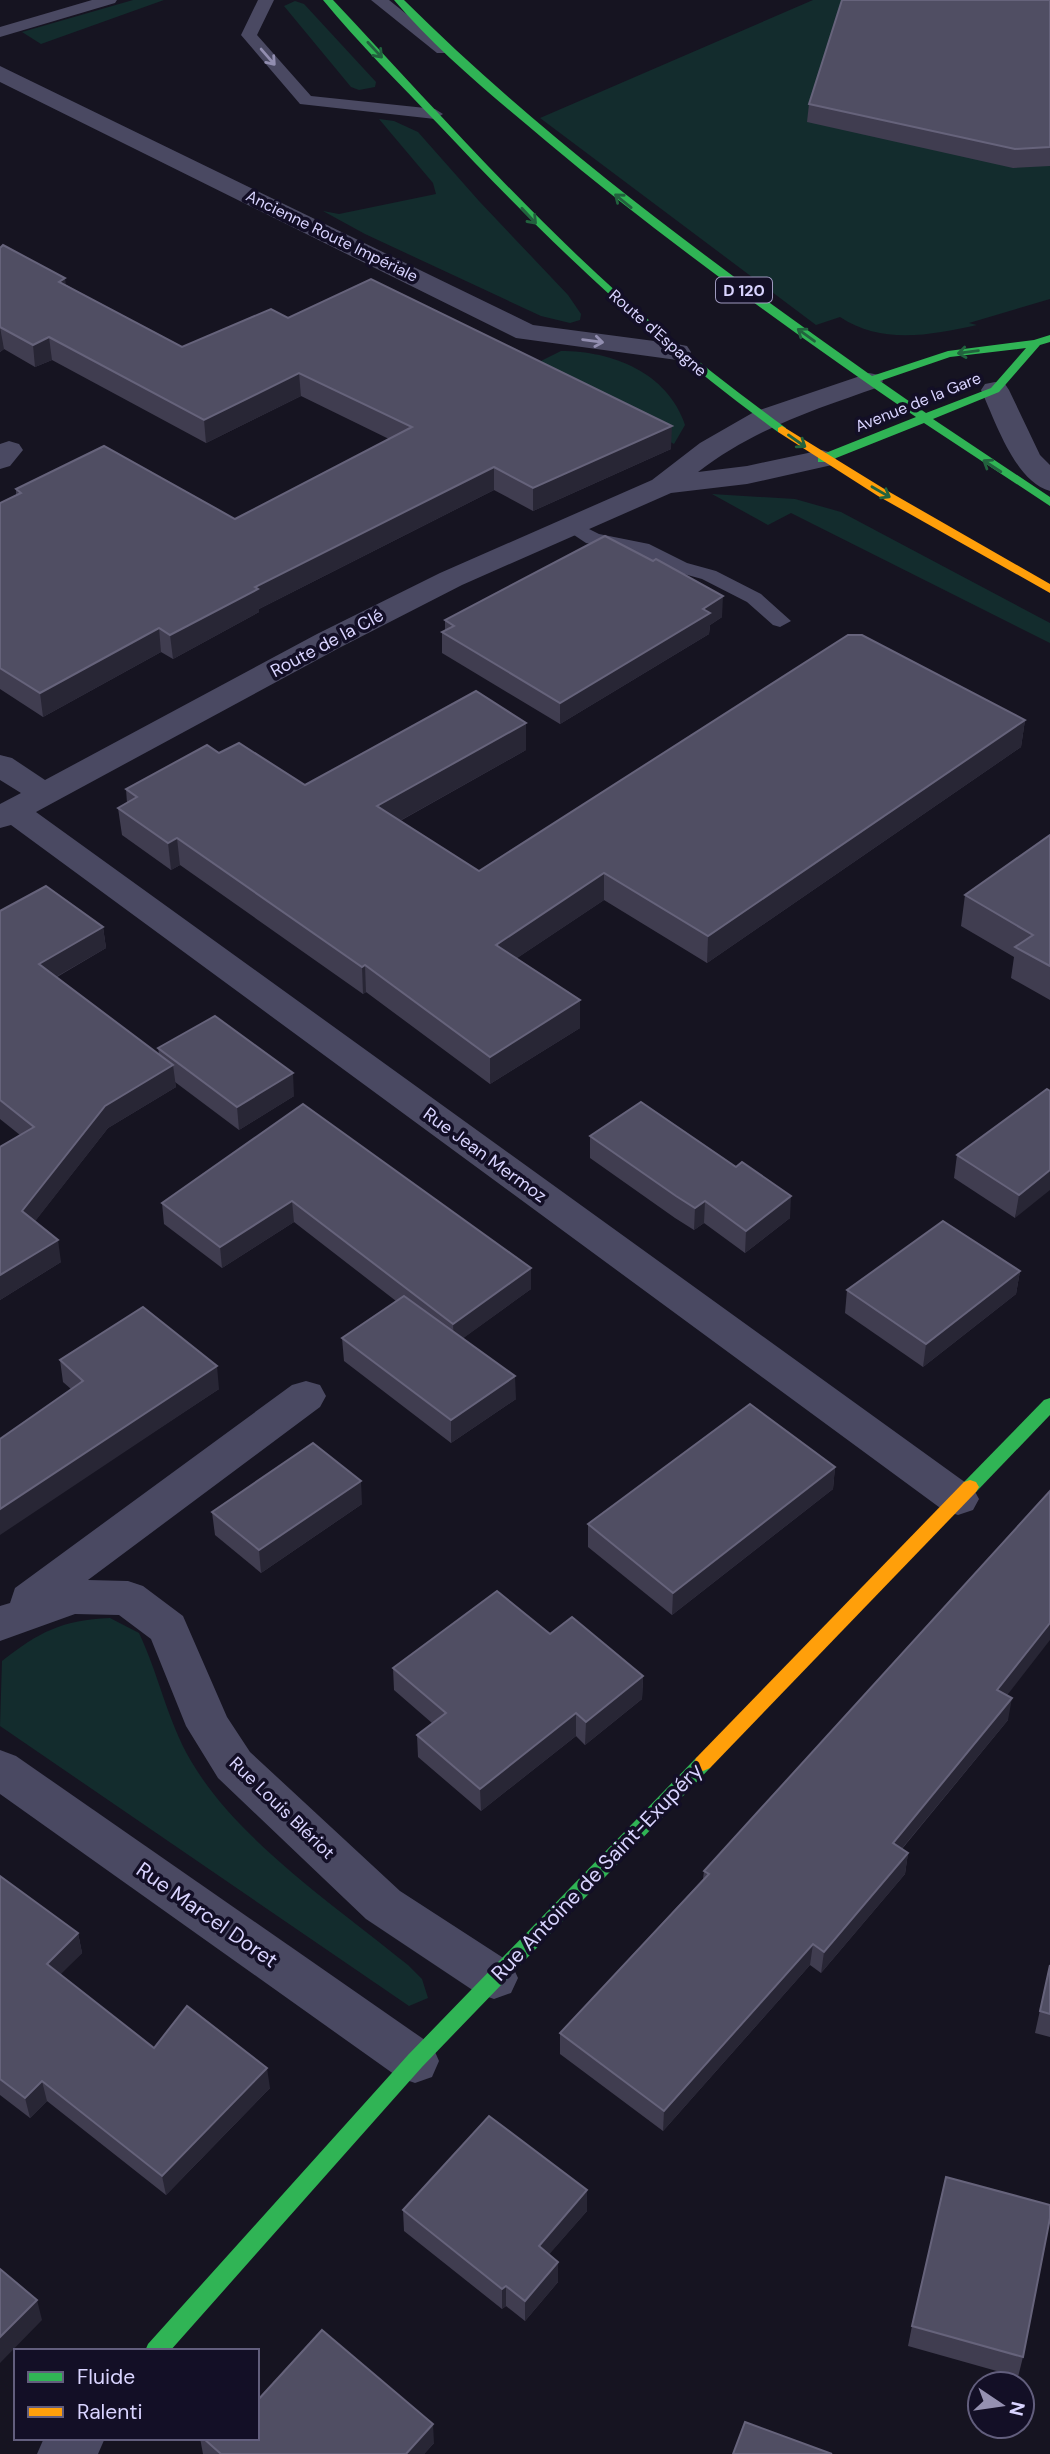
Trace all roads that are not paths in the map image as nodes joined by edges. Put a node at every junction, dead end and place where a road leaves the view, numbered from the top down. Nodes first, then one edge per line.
1 (109, 0) edge
2 (266, 0) edge
3 (328, 0) edge
4 (379, 0) edge
5 (399, 0) edge
6 (0, 32) edge
7 (452, 57) junction
8 (0, 73) edge
9 (435, 114) junction
10 (1043, 341) edge
11 (677, 352) junction
12 (869, 381) junction
13 (995, 390) junction
14 (739, 400) junction
15 (764, 418) junction
16 (923, 419) junction
17 (710, 449) junction
18 (822, 459) junction
19 (1050, 482) edge
20 (662, 486) junction
21 (1050, 502) edge
22 (569, 525) junction
23 (1050, 589) edge
24 (780, 621) dead end
25 (0, 765) edge
26 (19, 808) edge
27 (306, 1396) dead end
28 (1050, 1404) edge
29 (958, 1499) junction
30 (0, 1623) edge
31 (0, 1769) edge
32 (494, 1978) junction
33 (415, 2061) junction
34 (158, 2349) edge
35 (76, 2440) edge
36 (64, 2454) edge

1 - 6 lane
2 -> 9 lane
3 -> 9 main road, Route d'Espagne
4 - 7 lane
5 - 7 main road, D 120
12 -> 7 main road, D 120
8 -> 11 street, Ancienne Route Impériale
9 -> 11 main road, Route d'Espagne
10 -> 12 main road
10 - 13 main road, Avenue de la Gare
11 - 14 main road, Route d'Espagne
12 - 15 street, Route de la Clé
12 - 16 main road, D 120
13 - 16 main road, Avenue de la Gare
13 - 19 street
14 - 15 main road, Route d'Espagne
14 - 17 street, Route de la Clé
15 - 17 street, Route de la Clé
15 -> 18 main road, Route d'Espagne
16 - 18 main road, Avenue de la Gare
21 -> 16 main road, D 120
17 - 20 street, Route de la Clé
18 - 20 street, Route de la Clé
18 -> 23 main road, Route d'Espagne
20 - 22 street, Route de la Clé
22 - 24 lane
22 - 26 street, Route de la Clé
25 - 26 street, Rue Jean Mermoz
26 - 29 street, Rue Jean Mermoz
27 - 30 street, Rue Louis Blériot
28 - 29 main road, Rue Antoine de Saint-Exupéry
29 - 32 main road, Rue Antoine de Saint-Exupéry
30 - 32 street, Rue Louis Blériot
31 - 33 street, Rue Marcel Doret
32 - 33 main road, Rue Antoine de Saint-Exupéry
33 - 34 main road, Rue Antoine de Saint-Exupéry
35 - 36 street

